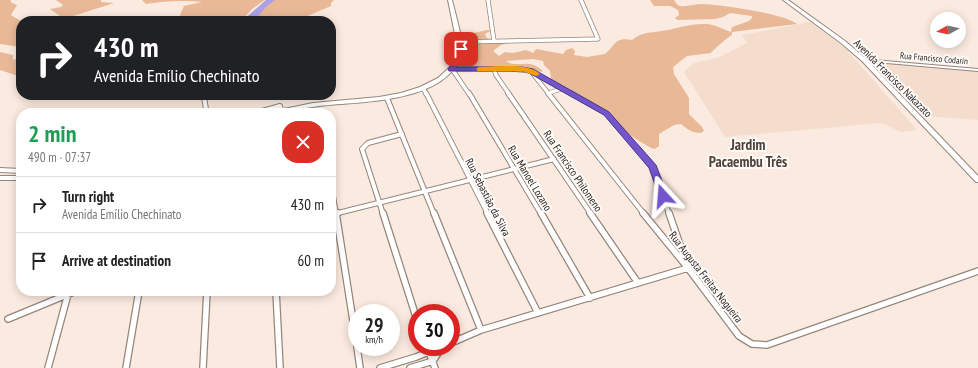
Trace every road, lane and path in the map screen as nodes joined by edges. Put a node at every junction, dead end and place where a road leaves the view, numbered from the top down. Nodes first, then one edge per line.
1 (450, 0) edge
2 (488, 0) edge
3 (581, 0) edge
4 (785, 0) edge
5 (494, 41) junction
6 (460, 42) junction
7 (864, 60) junction
8 (452, 69) junction
9 (494, 69) junction
10 (978, 70) edge
11 (531, 71) junction
12 (423, 88) junction
13 (561, 89) junction
14 (549, 93) junction
15 (387, 98) junction
16 (271, 108) edge
17 (281, 108) edge
18 (296, 108) edge
19 (402, 134) junction
20 (554, 159) junction
21 (515, 169) junction
22 (0, 170) edge
23 (16, 171) edge
24 (0, 178) edge
25 (16, 178) edge
26 (470, 180) junction
27 (978, 180) edge
28 (425, 191) junction
29 (378, 203) junction
30 (336, 214) edge
31 (336, 232) edge
32 (688, 268) junction
33 (978, 271) edge
34 (638, 283) junction
35 (63, 296) edge
36 (67, 296) edge
37 (138, 296) edge
38 (207, 296) edge
39 (276, 296) edge
40 (590, 298) junction
41 (349, 304) edge
42 (412, 304) edge
43 (538, 313) junction
44 (8, 319) dead end
45 (481, 330) junction
46 (460, 339) edge
47 (358, 356) edge
48 (418, 356) edge
49 (431, 356) edge
50 (436, 356) edge
51 (433, 361) junction
52 (48, 368) edge
53 (126, 368) edge
54 (203, 368) edge
55 (280, 368) edge
56 (360, 368) edge
57 (380, 368) edge
58 (410, 368) edge
59 (435, 368) edge

1 - 6 main road
2 - 5 street
3 - 5 street
4 - 7 main road, Avenida Francisco Nakazato
5 - 6 street
6 - 8 main road
7 - 10 street, Rua Francisco Codarin
7 - 27 main road, Avenida Francisco Nakazato
8 - 9 street
8 - 12 main road
8 - 21 street, Rua Manoel Lozano
9 - 11 street
9 - 20 street, Rua Francisco Philomeno
11 - 13 street
11 - 14 street, Rua Augusta Freitas Nogueira
12 - 15 main road
12 - 26 street, Rua Sebastião da Silva
13 - 14 street
13 - 32 street
14 - 32 street, Rua Augusta Freitas Nogueira
15 - 18 main road
15 - 19 street
16 - 17 street
19 - 28 street
19 - 29 street
20 - 21 street
20 - 34 street, Rua Francisco Philomeno
21 - 26 street
21 - 40 street, Rua Manoel Lozano
22 - 23 street
24 - 25 main road
26 - 28 street
26 - 43 street, Rua Sebastião da Silva
28 - 29 street
28 - 45 street
29 - 30 street
29 - 42 street
31 - 41 street
32 - 33 street, Rua Augusta Freitas Nogueira
32 - 34 street
34 - 40 street
35 - 44 street
36 - 52 street
37 - 53 street
38 - 54 street
39 - 55 street
40 - 43 street
43 - 45 street
45 - 46 street
47 - 56 street
48 - 57 street
49 - 51 street
50 - 51 street
51 - 58 street
51 - 59 street

